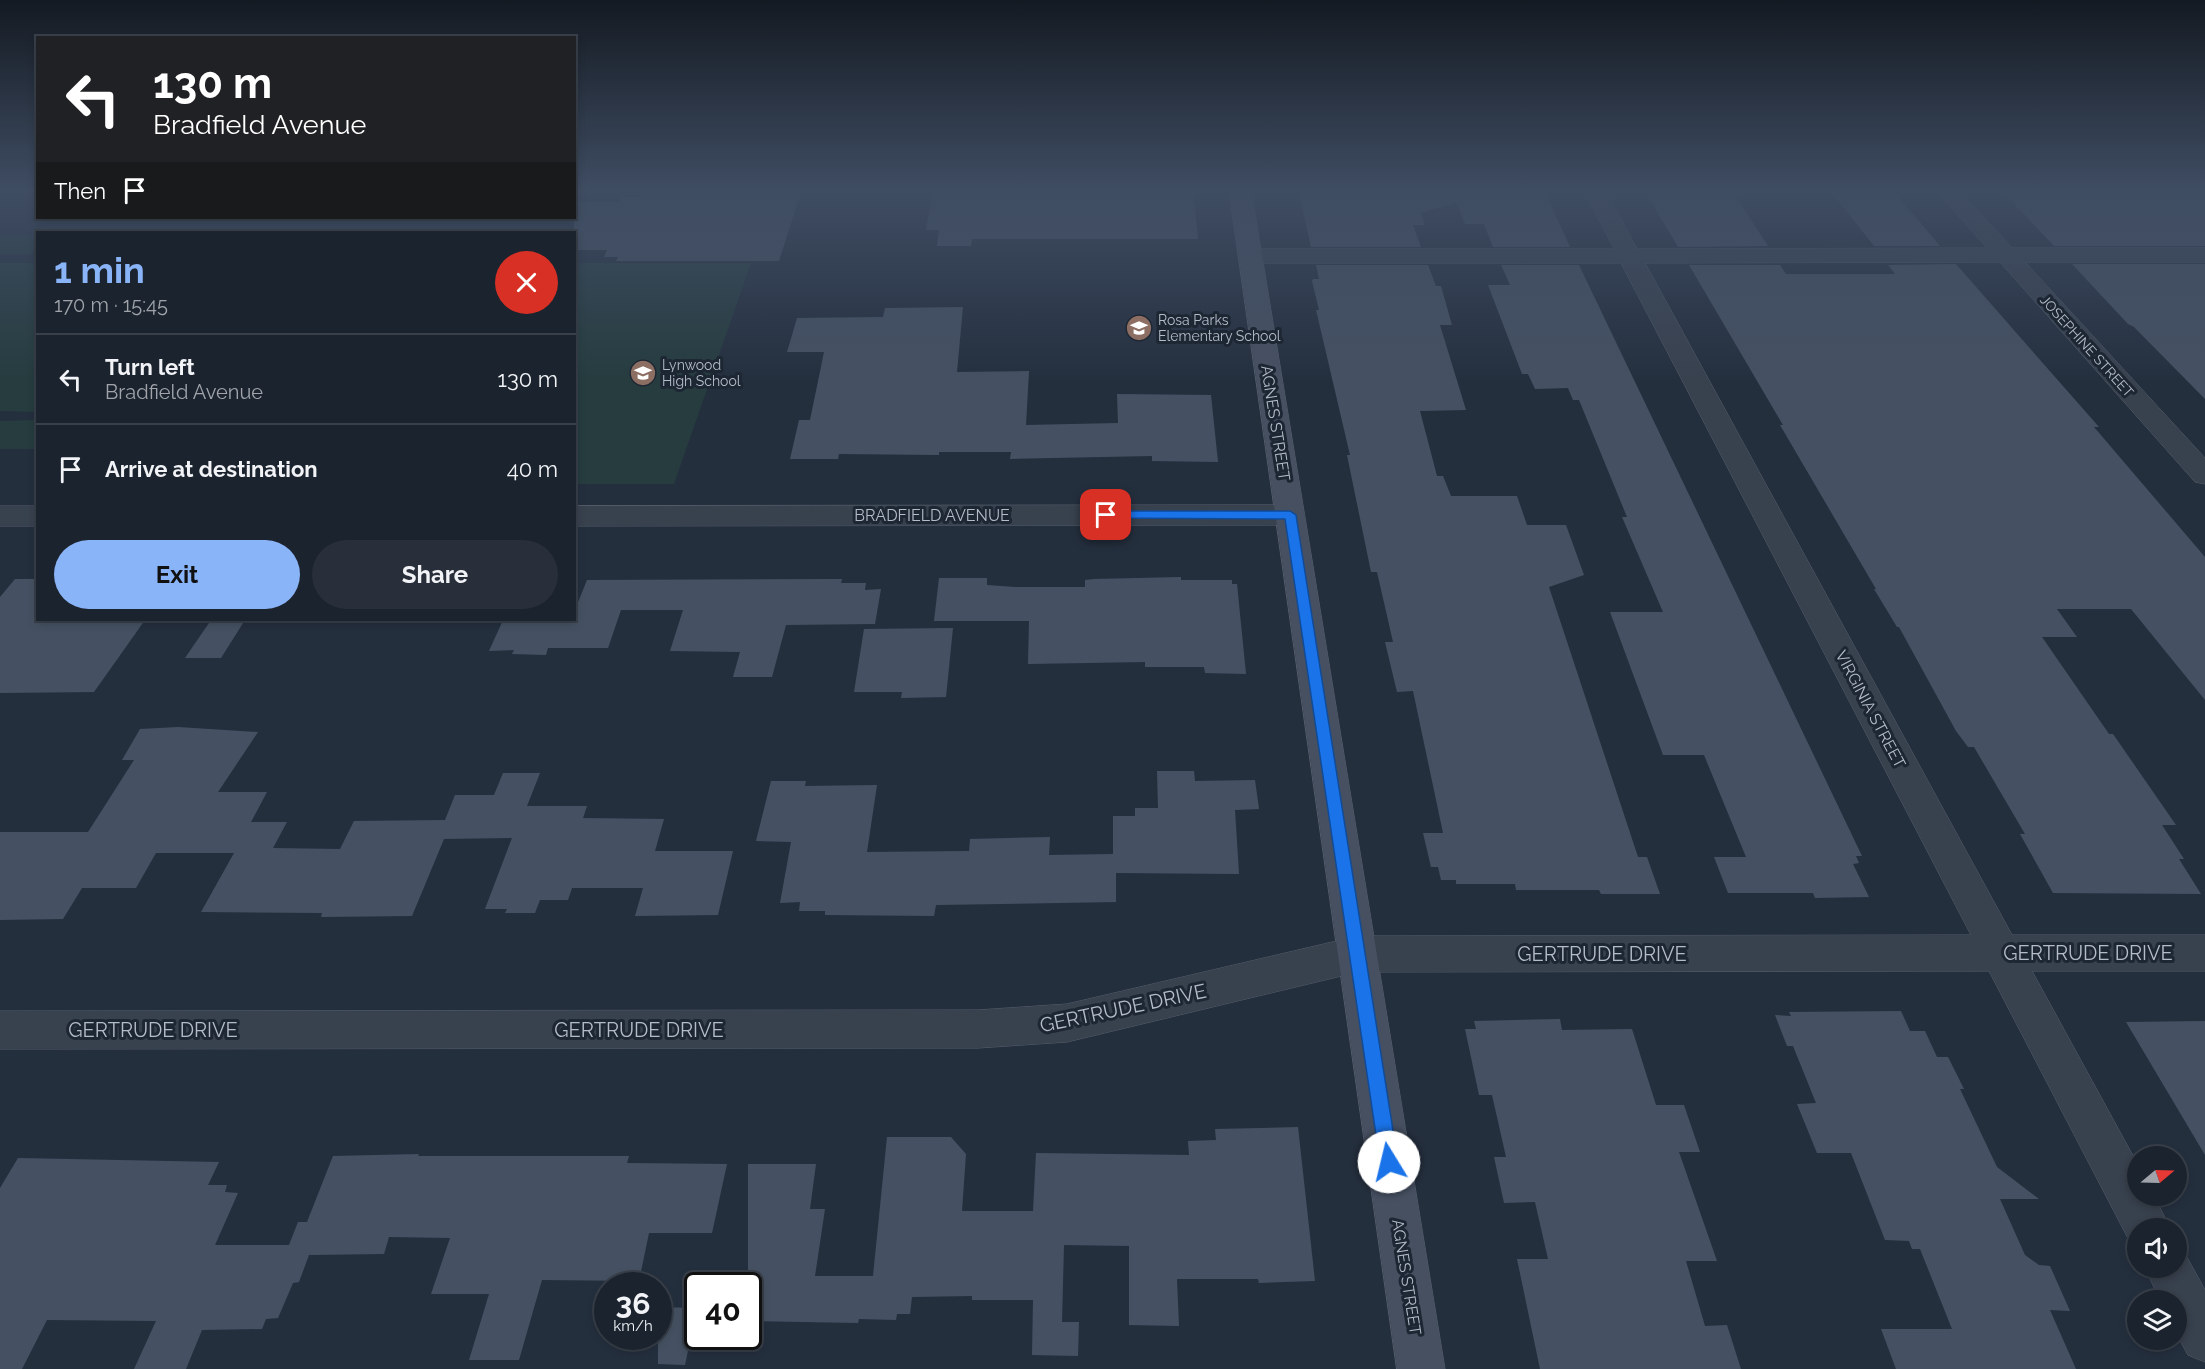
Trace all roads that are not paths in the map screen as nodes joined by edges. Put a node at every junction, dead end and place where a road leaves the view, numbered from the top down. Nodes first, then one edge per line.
1 (1250, 253) edge
2 (2005, 254) junction
3 (1629, 255) junction
4 (2205, 255) edge
5 (1250, 256) junction
6 (2205, 475) edge
7 (1290, 515) junction
8 (0, 516) edge
9 (36, 516) edge
10 (576, 516) edge
11 (2001, 953) junction
12 (2205, 953) edge
13 (1358, 954) junction
14 (0, 1030) edge
15 (2142, 1218) edge
16 (2173, 1278) edge
17 (2205, 1338) edge
18 (1421, 1369) edge

1 - 5 street, AGNES STREET
2 - 3 street
2 - 4 street
2 - 6 street, JOSEPHINE STREET
3 - 5 street
3 - 11 street, VIRGINIA STREET
5 - 7 street, AGNES STREET
7 - 10 street, BRADFIELD AVENUE
7 - 13 street, AGNES STREET
8 - 9 street
11 - 12 street, GERTRUDE DRIVE
11 - 13 street, GERTRUDE DRIVE
11 - 15 street, VIRGINIA STREET
13 - 14 street, GERTRUDE DRIVE
13 - 18 street, AGNES STREET
16 - 17 street

